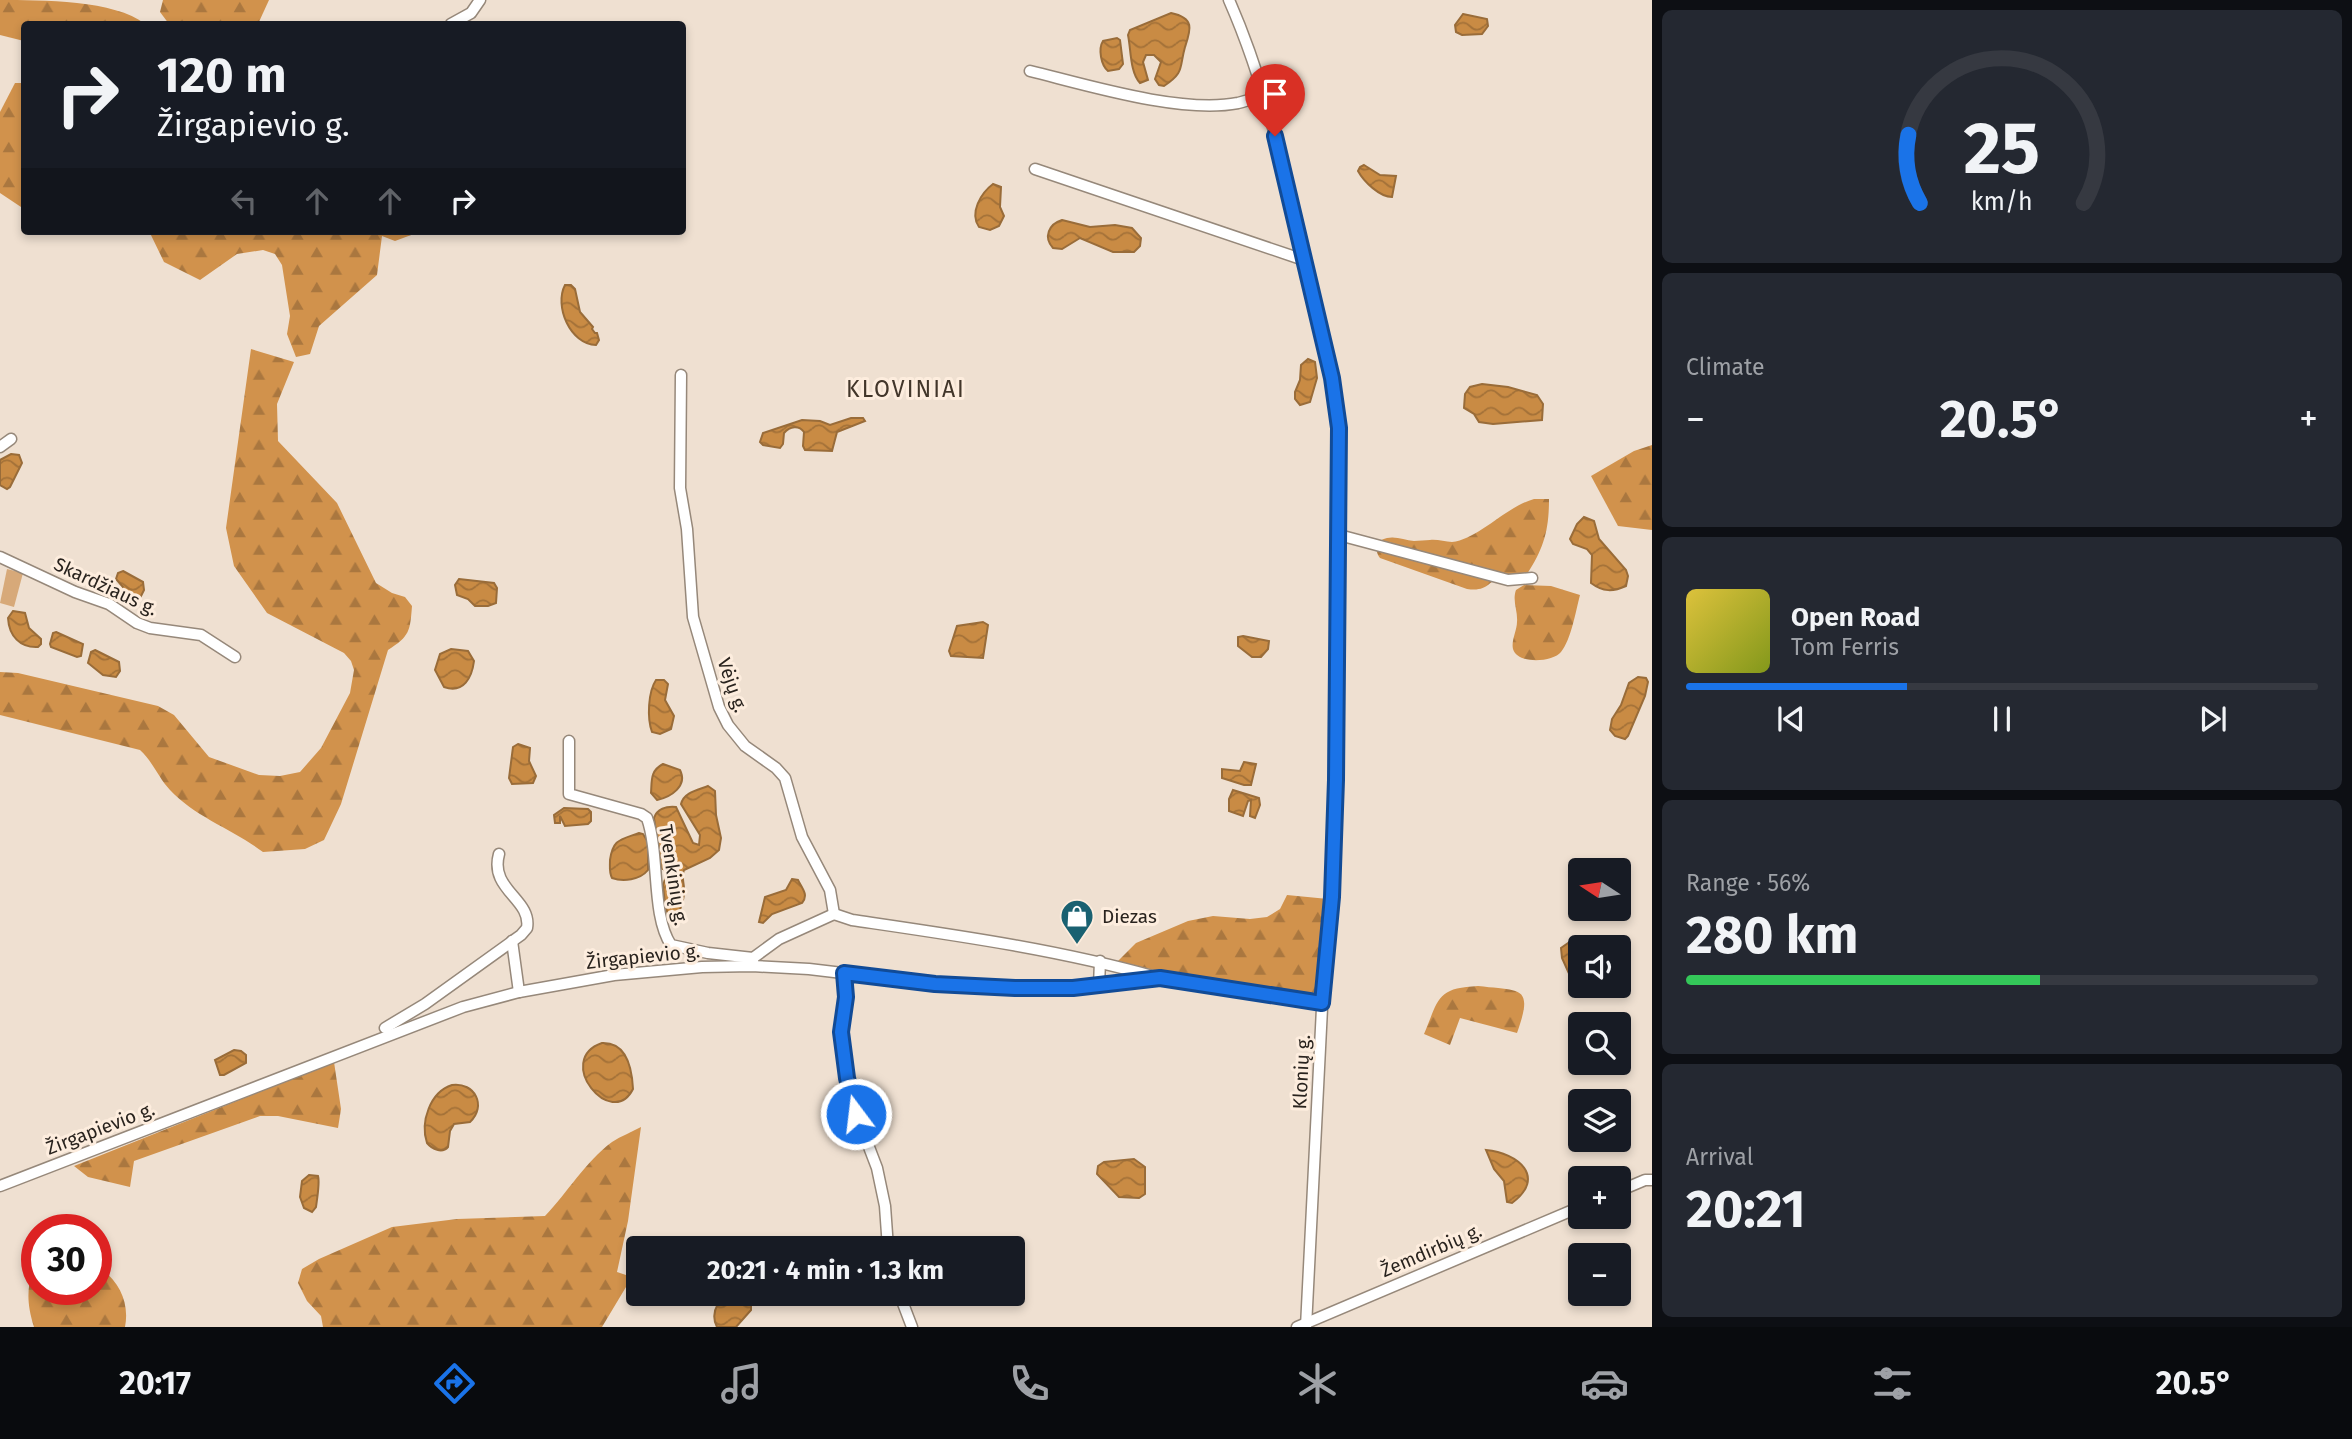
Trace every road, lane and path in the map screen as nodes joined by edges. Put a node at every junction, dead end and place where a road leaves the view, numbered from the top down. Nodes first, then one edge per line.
1 (480, 0) edge
2 (1229, 0) edge
3 (457, 21) edge
4 (1030, 71) dead end
5 (1264, 94) junction
6 (1035, 169) dead end
7 (1304, 260) junction
8 (681, 375) dead end
9 (11, 439) dead end
10 (0, 447) edge
11 (1339, 535) junction
12 (0, 557) edge
13 (1532, 578) dead end
14 (236, 657) dead end
15 (569, 741) dead end
16 (499, 854) dead end
17 (834, 914) junction
18 (512, 941) junction
19 (1100, 961) junction
20 (753, 962) junction
21 (844, 973) junction
22 (1160, 978) junction
23 (1099, 986) junction
24 (519, 992) junction
25 (1322, 1003) junction
26 (385, 1028) dead end
27 (1652, 1180) edge
28 (0, 1186) edge
29 (1631, 1186) edge
30 (1568, 1212) edge
31 (887, 1236) edge
32 (904, 1306) edge
33 (1303, 1325) edge
34 (912, 1327) edge

1 - 3 street
2 - 5 street, Klonių g.
4 - 5 street
5 - 7 street, Klonių g.
6 - 7 street
7 - 11 street, Klonių g.
8 - 17 street, Vėjų g.
9 - 10 street
11 - 13 street
11 - 25 street, Klonių g.
12 - 14 street, Skardžiaus g.
15 - 20 street, Tvenkinių g.
16 - 18 street
17 - 19 street
17 - 20 street
18 - 24 street
18 - 26 street
19 - 22 street
19 - 23 street
20 - 21 street, Žirgapievio g.
20 - 24 street, Žirgapievio g.
21 - 23 street, Žirgapievio g.
21 - 31 street
22 - 23 street, Žirgapievio g.
22 - 25 street, Žirgapievio g.
24 - 28 street, Žirgapievio g.
25 - 33 street, Klonių g.
27 - 29 street
30 - 33 street, Žemdirbių g.
32 - 34 street

